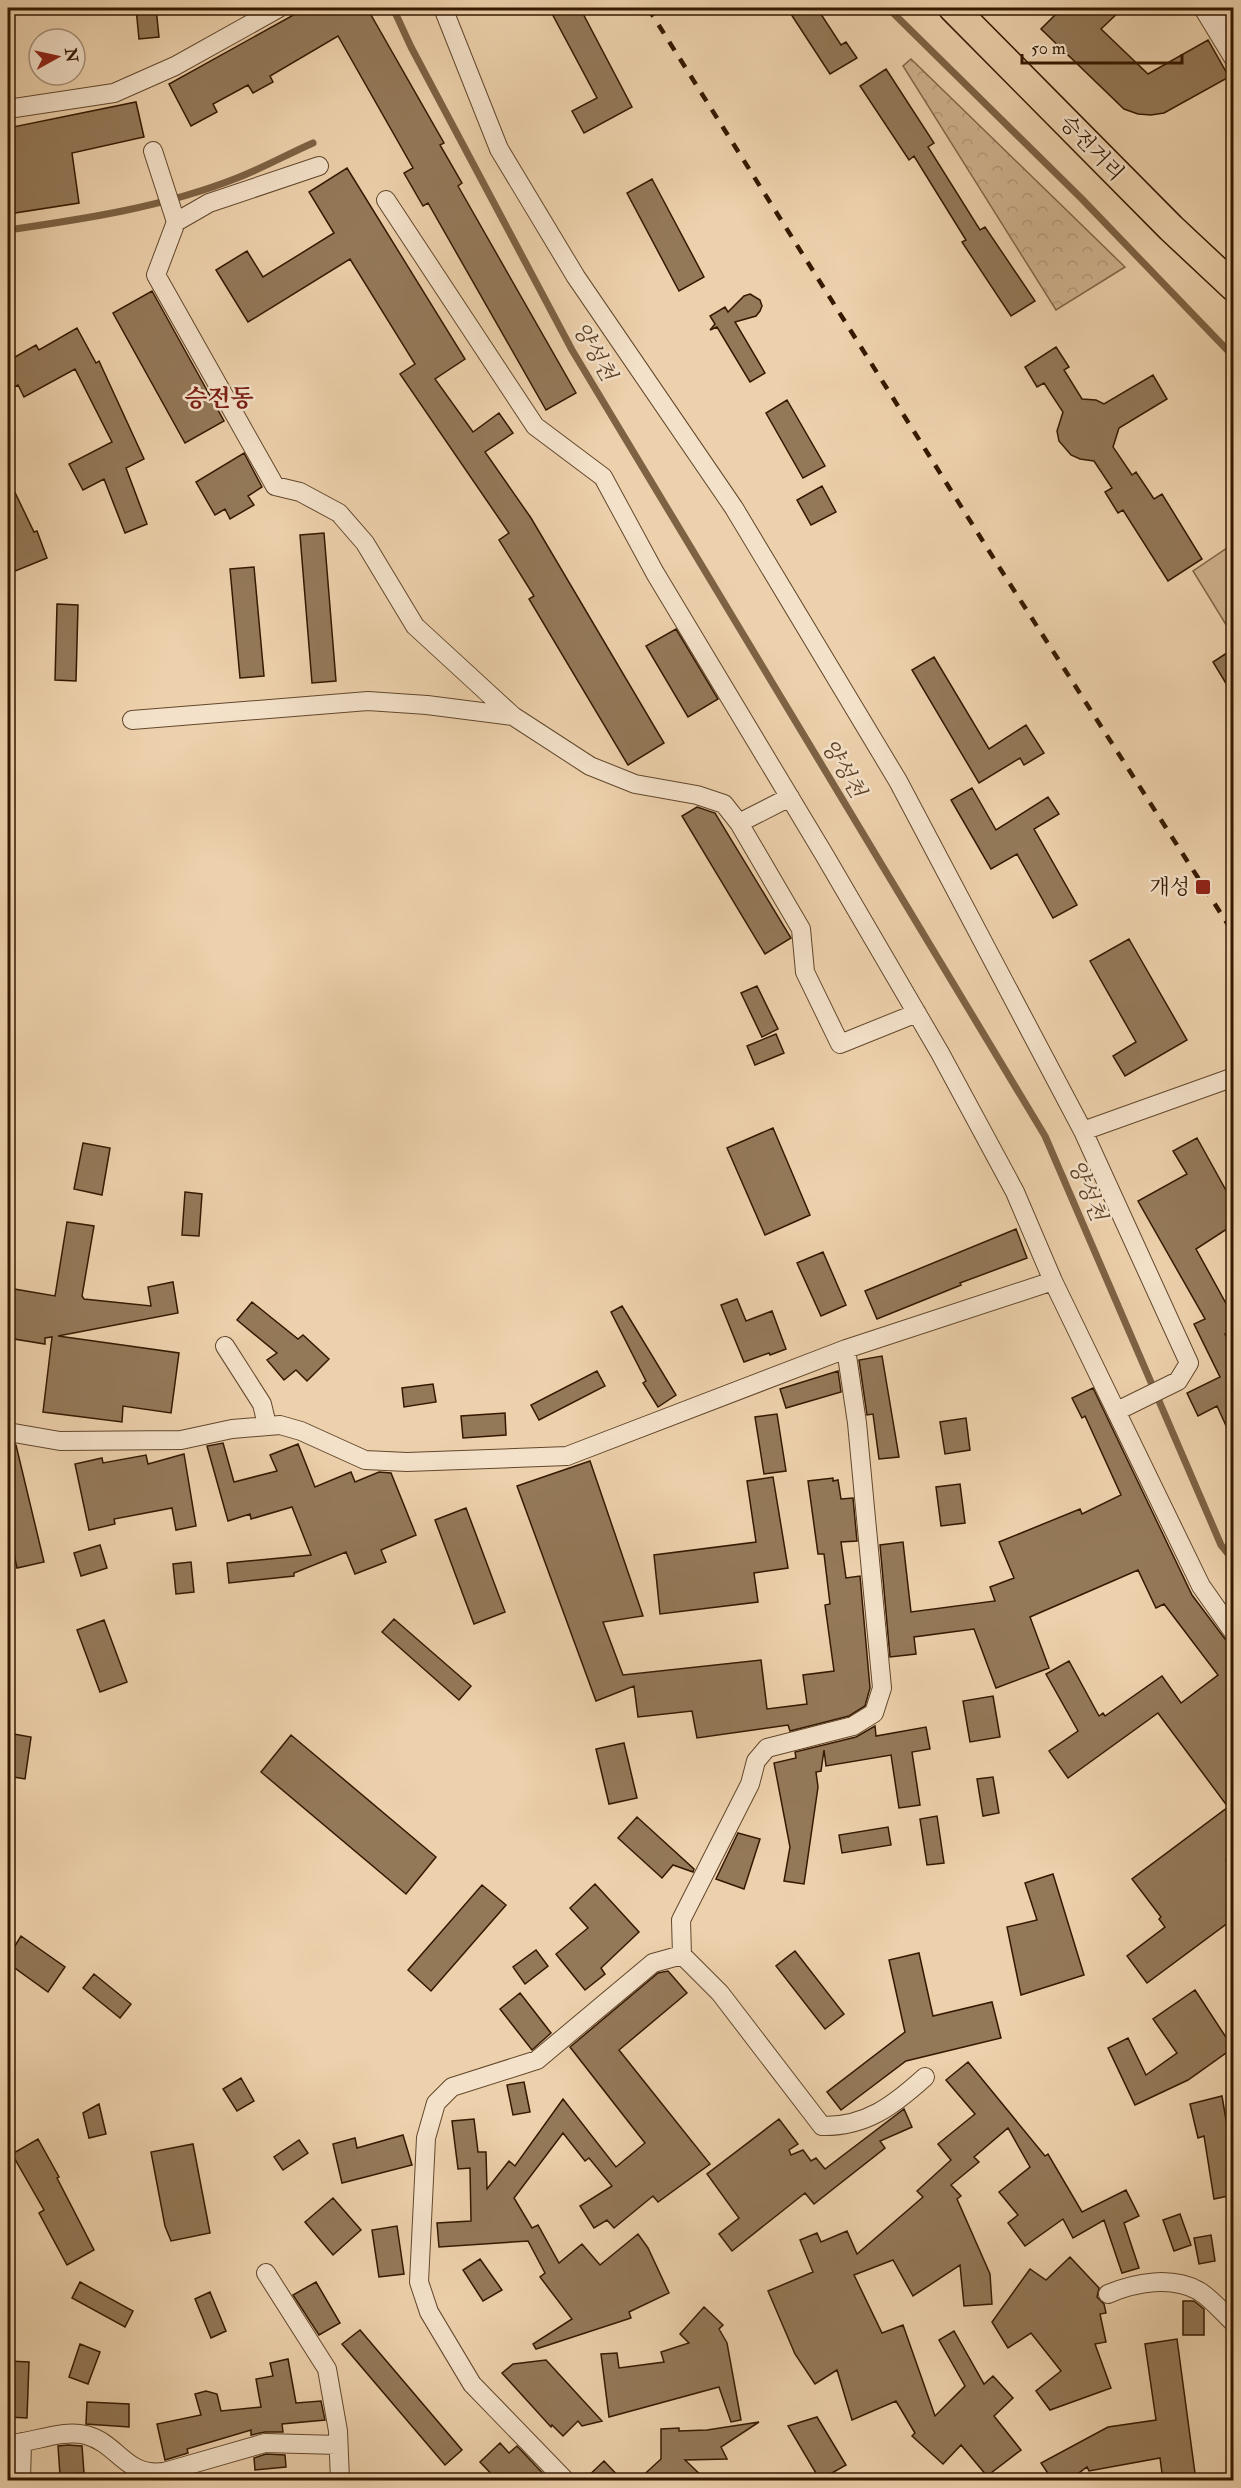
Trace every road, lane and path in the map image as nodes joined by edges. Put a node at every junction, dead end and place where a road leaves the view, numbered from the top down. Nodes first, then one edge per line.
1 (279, 8) edge
2 (443, 8) edge
3 (953, 8) edge
4 (1203, 8) edge
5 (1233, 14) edge
6 (1214, 26) junction
7 (1233, 58) edge
8 (8, 109) edge
9 (153, 151) dead end
10 (319, 166) dead end
11 (386, 200) dead end
12 (175, 218) junction
13 (1233, 287) edge
14 (513, 716) junction
15 (132, 720) dead end
16 (789, 797) junction
17 (739, 823) junction
18 (917, 1013) junction
19 (1233, 1077) edge
20 (1083, 1131) junction
21 (1053, 1281) junction
22 (225, 1346) dead end
23 (846, 1349) junction
24 (1117, 1411) junction
25 (267, 1425) junction
26 (8, 1432) edge
27 (1233, 1633) edge
28 (682, 1955) junction
29 (925, 2077) dead end
30 (266, 2273) dead end
31 (1108, 2294) dead end
32 (1233, 2324) edge
33 (15, 2443) edge
34 (338, 2445) junction
35 (21, 2481) edge
36 (340, 2481) edge
37 (565, 2481) edge

1 - 8 street
2 - 20 street
3 - 13 main road, 승전거리
4 - 6 street
5 - 6 street
6 - 7 street
9 - 12 street
10 - 12 street
11 - 16 street
12 - 14 street
14 - 15 street
14 - 17 street
16 - 17 street
16 - 18 street
17 - 18 street
18 - 21 street
19 - 20 street
20 - 24 street
21 - 23 street
21 - 24 street
22 - 25 street
23 - 25 street
23 - 28 street
24 - 27 street
25 - 26 street
28 - 29 street
28 - 37 street
30 - 34 street
31 - 32 street
33 - 34 street
33 - 35 street
34 - 36 street

